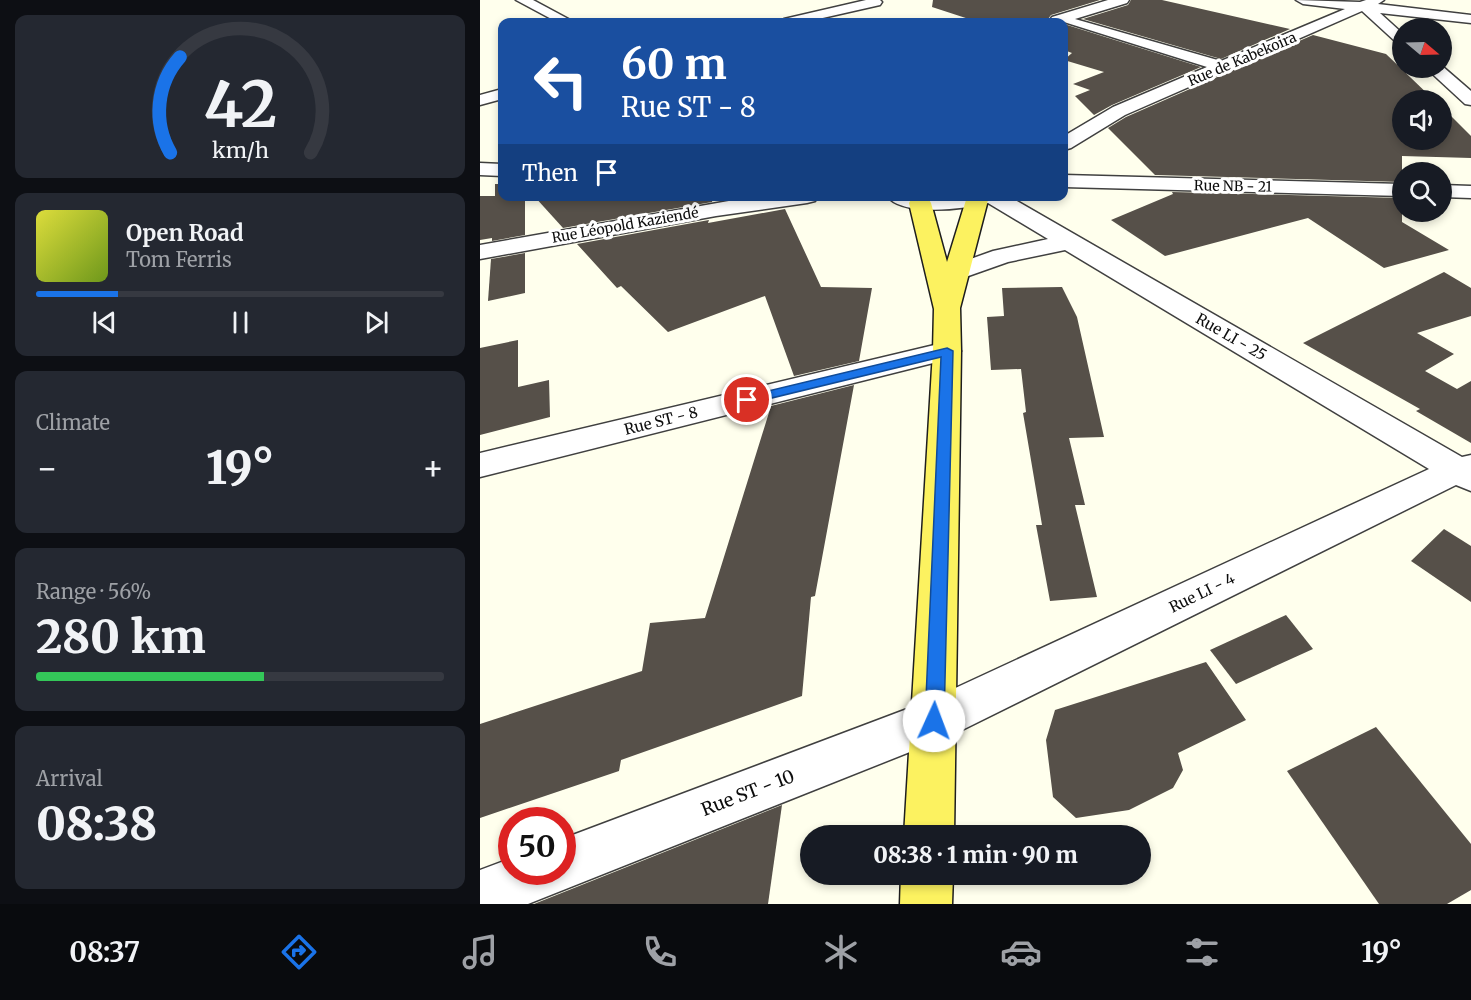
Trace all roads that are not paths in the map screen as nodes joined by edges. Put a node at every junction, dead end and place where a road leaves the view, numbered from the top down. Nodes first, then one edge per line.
1 (523, 0) edge
2 (1122, 0) edge
3 (1303, 0) edge
4 (1371, 3) edge
5 (876, 5) edge
6 (559, 18) edge
7 (809, 18) edge
8 (1061, 18) edge
9 (1471, 19) edge
10 (1068, 24) edge
11 (1392, 28) edge
12 (1224, 67) junction
13 (1446, 78) edge
14 (498, 95) edge
15 (480, 99) edge
16 (1471, 100) edge
17 (1074, 144) edge
18 (480, 169) edge
19 (498, 170) edge
20 (1122, 184) junction
21 (1392, 190) edge
22 (1452, 191) edge
23 (1471, 192) edge
24 (772, 201) edge
25 (909, 201) edge
26 (925, 201) edge
27 (969, 201) edge
28 (985, 201) edge
29 (1023, 201) edge
30 (1060, 204) edge
31 (480, 252) edge
32 (957, 272) junction
33 (947, 309) junction
34 (947, 351) junction
35 (480, 465) edge
36 (1467, 472) edge
37 (934, 721) junction
38 (929, 825) edge
39 (576, 860) edge
40 (510, 885) edge
41 (927, 885) edge
42 (480, 896) edge
43 (926, 904) edge

1 - 6 street
2 - 8 street
3 - 4 street
4 - 9 street
4 - 11 street
4 - 12 street, Rue de Kabekoira
5 - 7 street
10 - 12 street
12 - 17 street, Rue de Kabekoira
13 - 16 street
14 - 15 street
17 - 20 street
18 - 19 street
20 - 21 street, Rue NB - 21
20 - 30 street, Rue NB - 21
22 - 23 street
24 - 31 street, Rue Léopold Kaziendé
25 - 33 main road
26 - 27 street
28 - 32 main road
29 - 30 street, Rue LI - 25
30 - 32 street
30 - 36 street, Rue LI - 25
32 - 33 main road
33 - 34 main road
34 - 35 street, Rue ST - 8
34 - 37 main road
36 - 37 street, Rue LI - 4
37 - 38 main road
37 - 39 street, Rue ST - 10
40 - 42 street
41 - 43 main road

